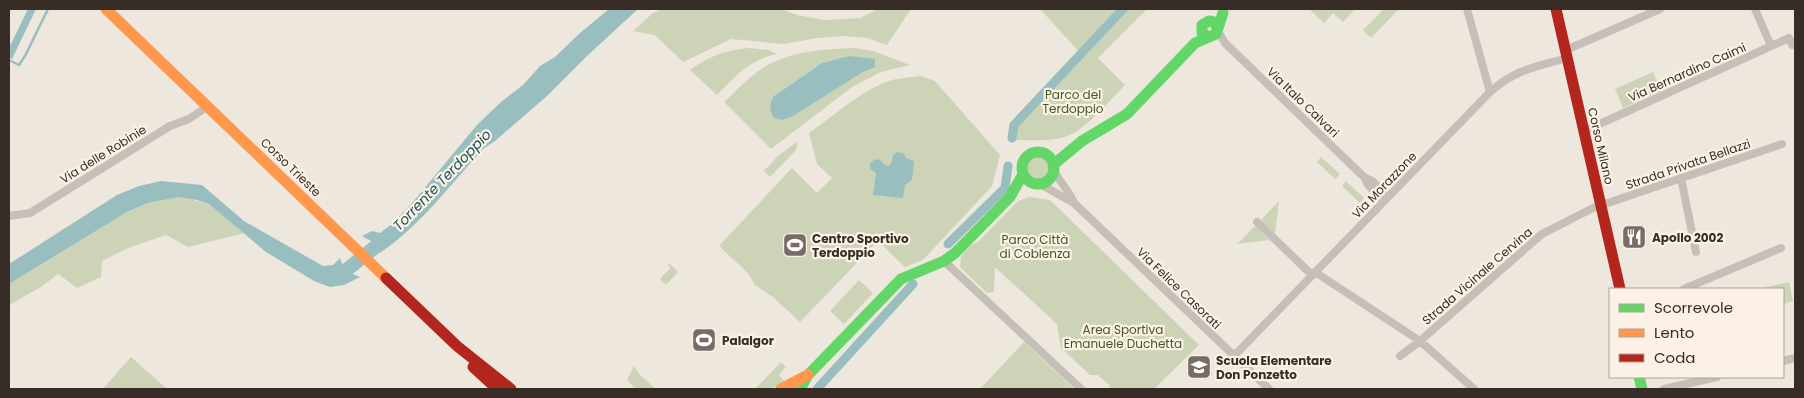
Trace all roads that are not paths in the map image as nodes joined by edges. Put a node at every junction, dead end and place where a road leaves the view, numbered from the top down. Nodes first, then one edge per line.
1 (106, 9) edge
2 (1468, 9) edge
3 (1556, 9) edge
4 (1660, 9) edge
5 (1755, 9) edge
6 (1225, 11) edge
7 (1211, 30) junction
8 (1795, 43) edge
9 (1771, 46) junction
10 (1566, 54) junction
11 (1490, 92) junction
12 (208, 106) junction
13 (1584, 131) junction
14 (1782, 144) dead end
15 (1052, 164) junction
16 (1023, 174) junction
17 (1681, 178) junction
18 (1037, 184) junction
19 (1010, 197) junction
20 (1386, 198) junction
21 (1074, 203) junction
22 (1601, 206) junction
23 (9, 216) edge
24 (1257, 222) dead end
25 (1781, 248) dead end
26 (1696, 252) dead end
27 (944, 261) junction
28 (1314, 273) junction
29 (1620, 288) edge
30 (1686, 288) edge
31 (1420, 341) junction
32 (457, 346) junction
33 (1234, 356) junction
34 (1400, 356) dead end
35 (808, 376) junction
36 (1713, 378) edge
37 (497, 389) edge
38 (511, 389) edge
39 (781, 389) edge
40 (800, 389) edge
41 (1081, 389) edge
42 (1269, 389) edge
43 (1474, 389) edge
44 (1664, 389) edge

1 - 12 main road, Corso Trieste
2 - 11 street
3 - 10 main road, Corso Milano
4 - 10 street, Via Morazzone
5 - 9 street
6 - 7 main road
7 - 15 main road
7 - 20 street, Via Italo Calvari
8 - 9 street, Via Bernardino Caimi
9 - 13 street, Via Bernardino Caimi
10 - 11 street, Via Morazzone
10 - 13 main road, Corso Milano
11 - 20 street, Via Morazzone
12 - 23 street, Via delle Robinie
12 - 32 main road, Corso Trieste
13 - 22 main road, Corso Milano
14 - 17 street, Strada Privata Bellazzi
15 - 16 main road
15 - 18 main road
15 - 21 street
16 - 18 main road
16 - 19 main road
17 - 22 street, Strada Privata Bellazzi
17 - 26 street
18 - 19 main road
18 - 21 street
19 - 27 main road
20 - 28 street, Via Morazzone
21 - 33 street, Via Felice Casorati
22 - 29 main road, Corso Milano
22 - 31 street, Strada Vicinale Cervina
24 - 28 street
25 - 30 street
27 - 35 main road
27 - 41 street
28 - 31 street
28 - 33 street, Via Morazzone
31 - 34 street, Strada Vicinale Cervina
31 - 43 street
32 - 37 main road, Corso Trieste
32 - 38 main road, Corso Trieste
33 - 42 street, Via Felice Casorati
35 - 39 main road
35 - 40 main road
36 - 44 street

